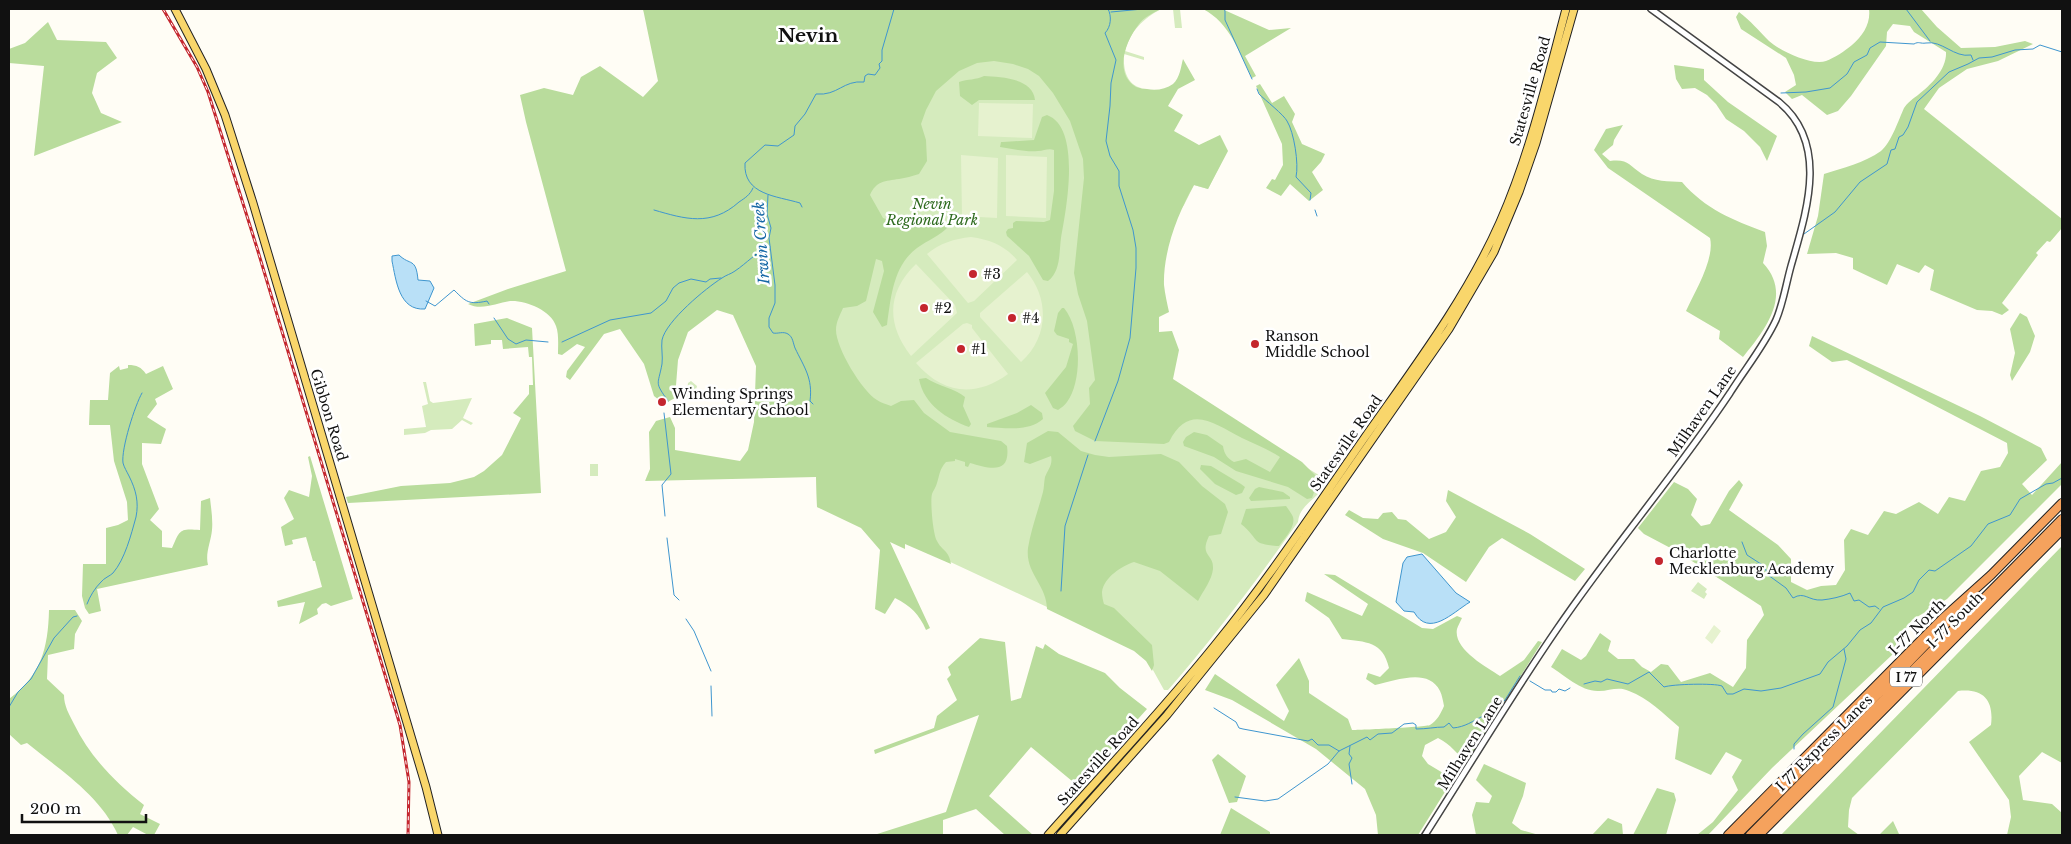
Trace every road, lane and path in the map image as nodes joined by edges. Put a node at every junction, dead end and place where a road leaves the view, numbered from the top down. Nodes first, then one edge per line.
1 (175, 9) edge
2 (1566, 9) edge
3 (1574, 9) edge
4 (1651, 9) edge
5 (2062, 503) edge
6 (2062, 519) edge
7 (2062, 530) edge
8 (1991, 575) junction
9 (438, 835) edge
10 (1048, 835) edge
11 (1060, 835) edge
12 (1426, 835) edge
13 (1728, 835) edge
14 (1737, 835) edge
15 (1750, 835) edge
16 (1760, 835) edge

1 - 9 main road, Gibbon Road
2 - 10 main road, Statesville Road
3 - 11 main road, Statesville Road
4 - 12 street, Milhaven Lane
5 - 8 highway, I-77 North / I 77
6 - 15 highway, I 77 Express Lanes / I 77
7 - 16 highway, I-77 South / I 77
8 - 13 highway, I-77 North / I 77
8 - 14 highway, I 77 Express Lanes / I 77

